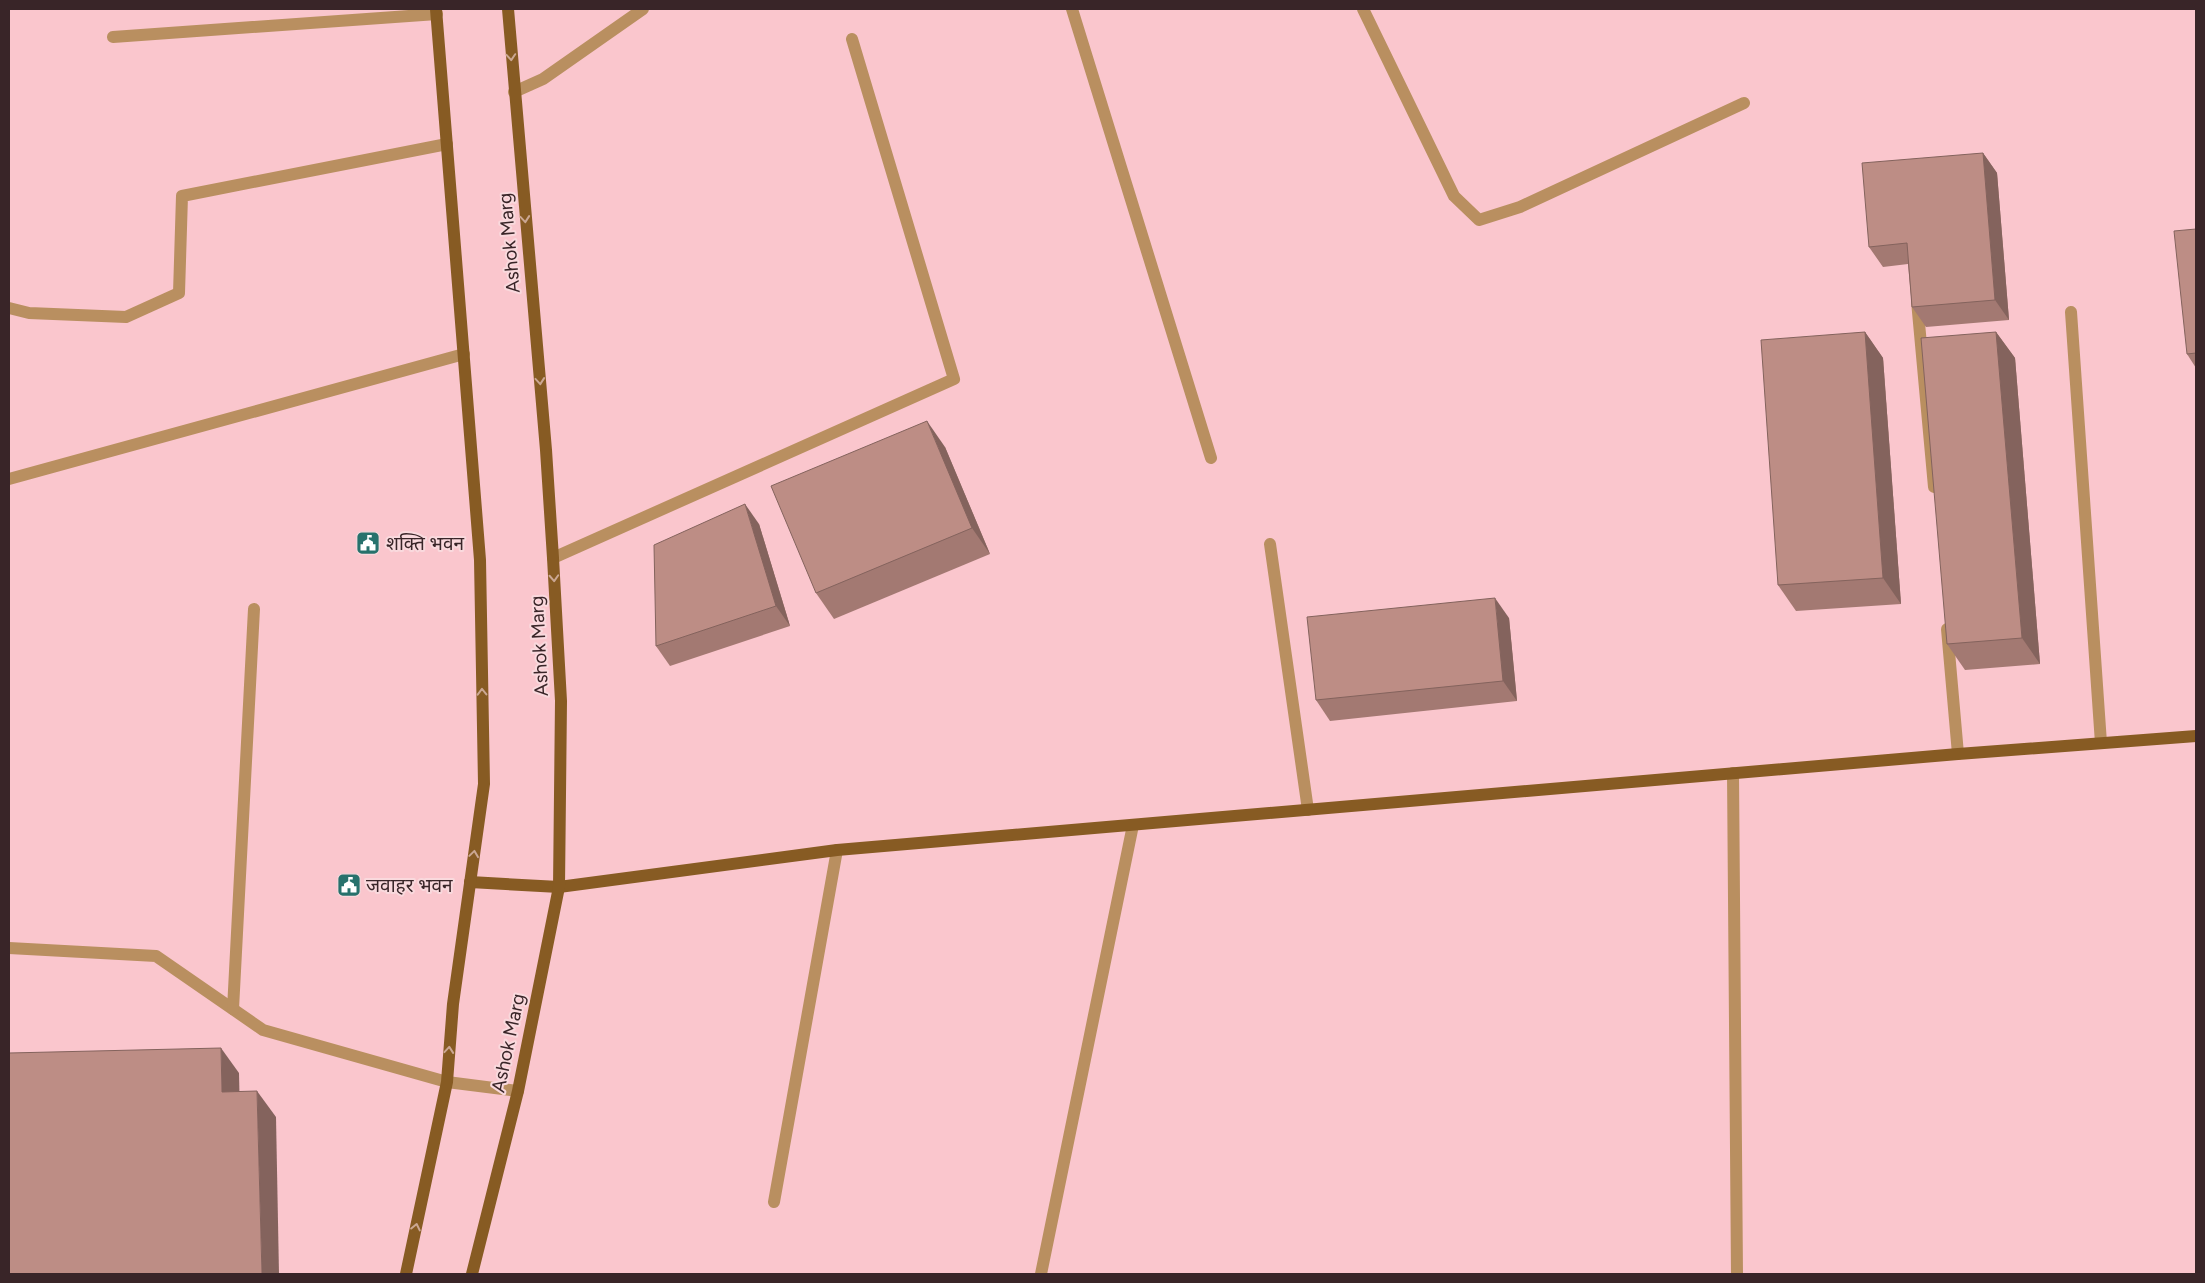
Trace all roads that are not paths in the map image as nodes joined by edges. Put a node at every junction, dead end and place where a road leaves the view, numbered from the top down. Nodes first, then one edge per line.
1 (508, 9) edge
2 (643, 9) edge
3 (1072, 9) edge
4 (1367, 10) edge
5 (436, 12) edge
6 (113, 37) dead end
7 (852, 39) dead end
8 (514, 92) junction
9 (1744, 103) dead end
10 (447, 144) junction
11 (1915, 285) edge
12 (9, 308) edge
13 (2071, 312) dead end
14 (464, 354) junction
15 (1211, 458) dead end
16 (9, 479) edge
17 (1935, 500) edge
18 (1270, 544) dead end
19 (553, 558) junction
20 (254, 609) dead end
21 (1946, 617) edge
22 (2196, 736) edge
23 (2101, 743) junction
24 (1958, 754) junction
25 (1734, 773) junction
26 (1308, 810) junction
27 (1132, 825) junction
28 (837, 850) junction
29 (470, 882) junction
30 (559, 887) junction
31 (9, 948) edge
32 (233, 1009) junction
33 (447, 1082) junction
34 (518, 1090) junction
35 (774, 1202) dead end
36 (406, 1274) edge
37 (472, 1274) edge
38 (1041, 1274) edge
39 (1737, 1274) edge

1 -> 8 main road, Ashok Marg
2 - 8 street
3 - 15 street
4 - 9 street
5 - 6 street
5 - 10 main road
7 - 19 street
8 -> 19 main road, Ashok Marg
10 - 12 street
10 - 14 main road
11 - 17 street
13 - 23 street
14 - 16 street
29 -> 14 main road
18 - 26 street
19 -> 30 main road, Ashok Marg
20 - 32 street
21 - 24 street
22 - 23 main road
23 - 24 main road
24 - 25 main road
25 - 26 main road
25 - 39 street
26 - 27 main road
27 - 28 main road
27 - 38 street
28 - 30 main road
28 - 35 street
29 - 30 main road
33 -> 29 main road
30 - 34 main road, Ashok Marg
31 - 32 street
32 - 33 street
33 - 34 street
36 -> 33 main road
34 - 37 main road, Ashok Marg

